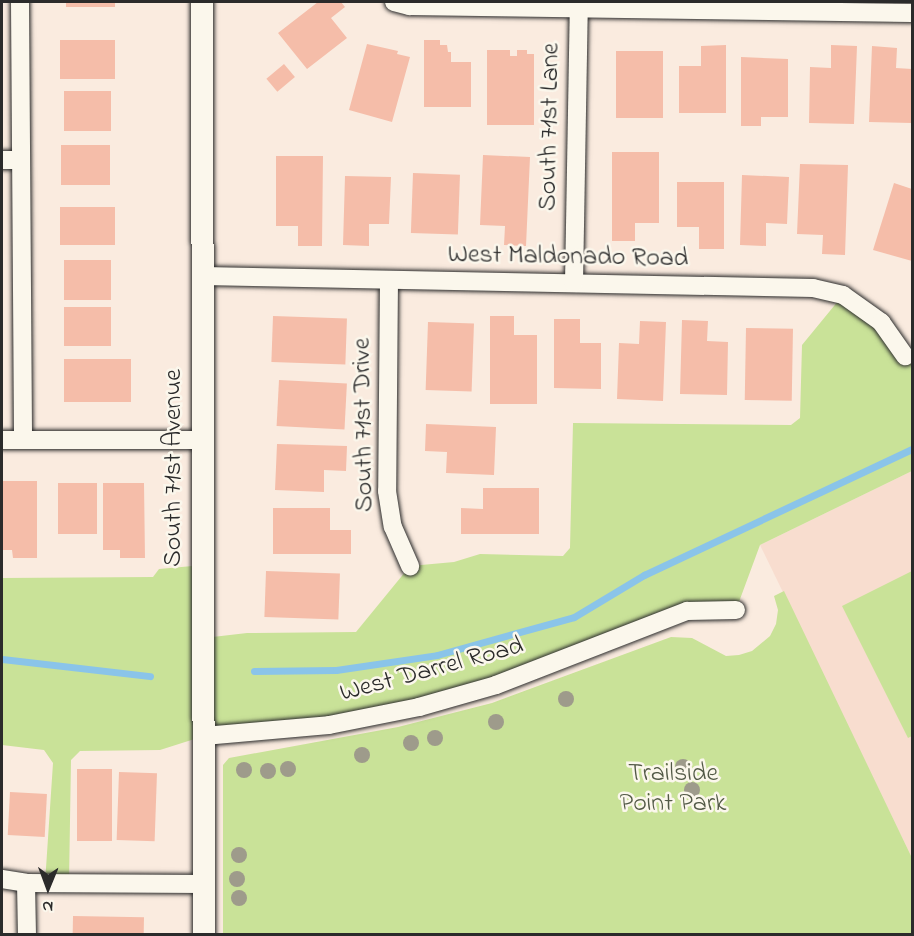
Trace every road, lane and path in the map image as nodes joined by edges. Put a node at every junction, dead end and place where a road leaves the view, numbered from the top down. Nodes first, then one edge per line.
1 (20, 2) edge
2 (202, 2) edge
3 (394, 2) edge
4 (579, 7) junction
5 (912, 13) edge
6 (2, 160) edge
7 (21, 160) junction
8 (203, 276) junction
9 (389, 280) junction
10 (574, 283) junction
11 (904, 356) dead end
12 (2, 440) edge
13 (23, 440) junction
14 (204, 440) junction
15 (410, 566) dead end
16 (736, 610) dead end
17 (204, 736) junction
18 (2, 879) edge
19 (26, 883) junction
20 (203, 884) junction
21 (27, 934) edge
22 (204, 934) edge

1 - 7 street
2 - 8 street, South 71st Avenue
3 - 4 street
4 - 5 street
4 - 10 street, South 71st Lane
6 - 7 street
7 - 13 street
8 - 9 street, West Maldonado Road
8 - 14 street, South 71st Avenue
9 - 10 street, West Maldonado Road
9 - 15 street, South 71st Drive
10 - 11 street, West Maldonado Road
12 - 13 street
13 - 14 street
14 - 17 street, South 71st Avenue
16 - 17 street, West Darrel Road
17 - 20 street, South 71st Avenue
18 - 19 street
19 - 20 street
19 - 21 street
20 - 22 street, South 71st Avenue

